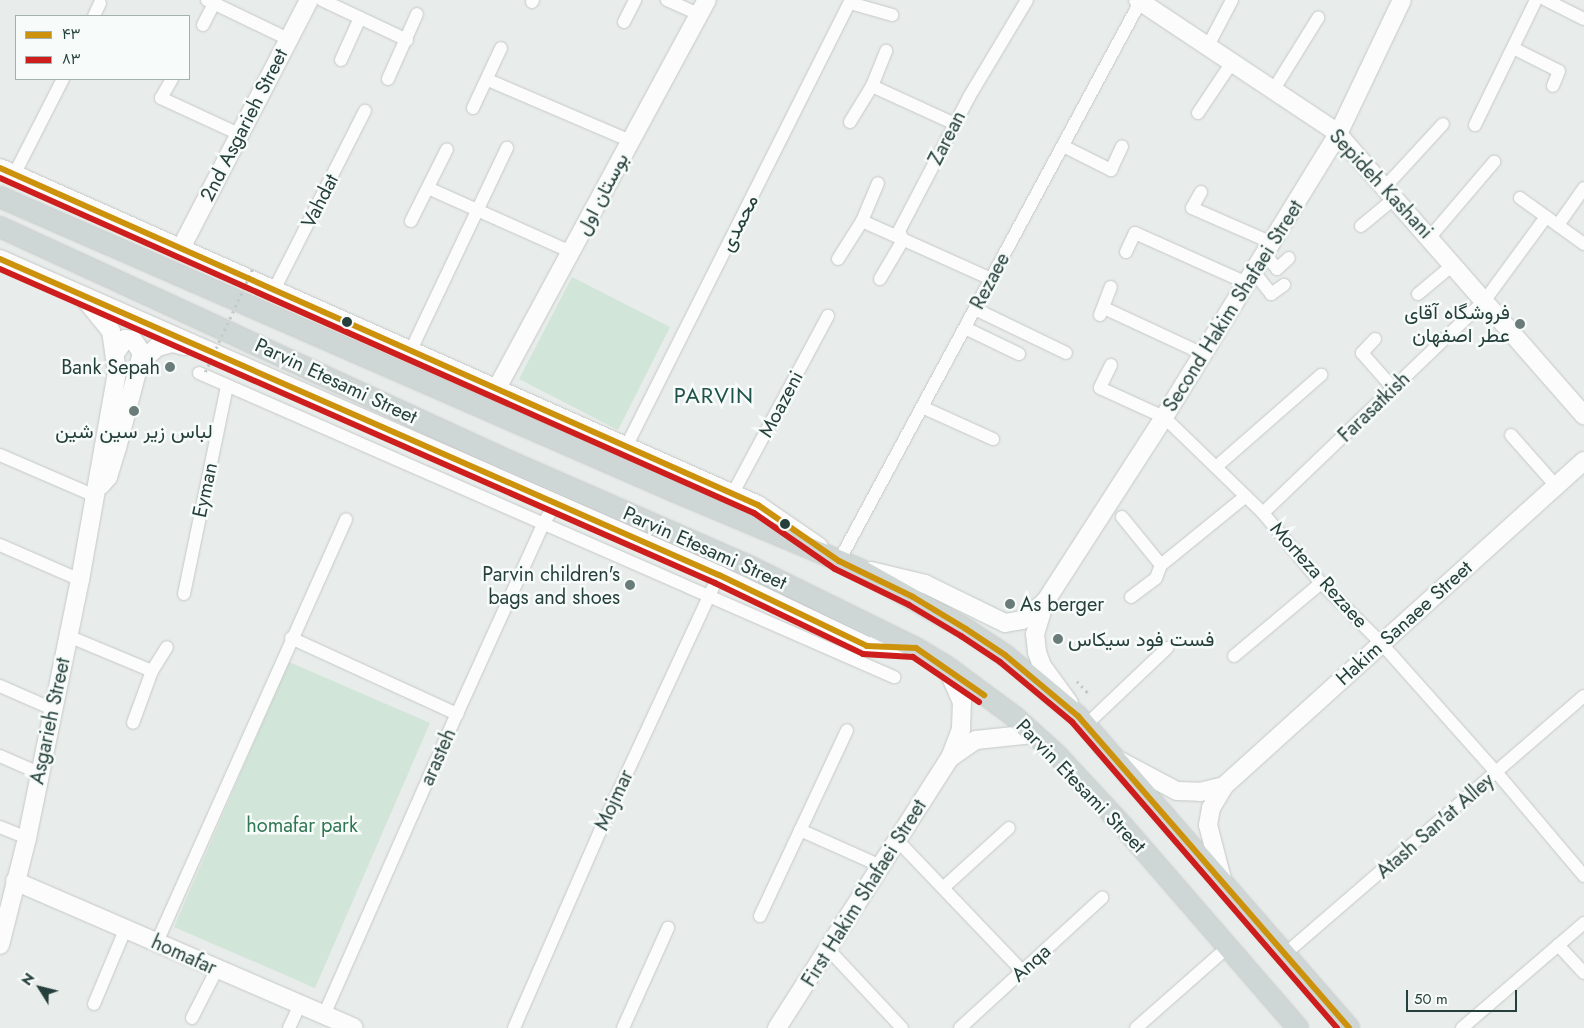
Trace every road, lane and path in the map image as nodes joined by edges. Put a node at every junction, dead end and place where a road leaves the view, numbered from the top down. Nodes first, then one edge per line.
1 (309, 0) edge
2 (322, 0) edge
3 (635, 0) edge
4 (667, 0) edge
5 (1027, 0) edge
6 (1232, 0) edge
7 (1402, 0) edge
8 (1536, 0) edge
9 (1546, 0) edge
10 (851, 1) edge
11 (1139, 1) edge
12 (210, 2) edge
13 (100, 3) dead end
14 (703, 7) edge
15 (417, 14) dead end
16 (94, 15) edge
17 (892, 15) dead end
18 (360, 18) junction
19 (1318, 18) dead end
20 (1584, 19) edge
21 (624, 22) dead end
22 (202, 25) dead end
23 (288, 39) junction
24 (407, 40) junction
25 (1209, 44) junction
26 (501, 48) dead end
27 (1513, 48) junction
28 (886, 51) dead end
29 (341, 60) dead end
30 (1233, 62) junction
31 (388, 79) dead end
32 (61, 80) edge
33 (171, 80) edge
34 (488, 80) junction
35 (872, 86) junction
36 (1553, 86) dead end
37 (1274, 89) junction
38 (474, 108) dead end
39 (365, 111) dead end
40 (1198, 114) dead end
41 (850, 122) dead end
42 (955, 124) junction
43 (1443, 124) dead end
44 (1475, 126) dead end
45 (240, 134) junction
46 (1338, 134) junction
47 (630, 141) junction
48 (1063, 146) junction
49 (1122, 146) dead end
50 (507, 148) dead end
51 (447, 149) dead end
52 (1494, 162) dead end
53 (7, 171) edge
54 (878, 183) dead end
55 (428, 188) junction
56 (1584, 188) edge
57 (1201, 192) dead end
58 (1391, 192) junction
59 (0, 197) edge
60 (1520, 198) dead end
61 (478, 210) junction
62 (1546, 217) junction
63 (411, 221) dead end
64 (862, 221) junction
65 (1558, 225) junction
66 (1361, 226) dead end
67 (0, 227) edge
68 (1430, 237) junction
69 (903, 240) junction
70 (1584, 244) edge
71 (1268, 248) junction
72 (180, 250) junction
73 (571, 252) junction
74 (1126, 252) dead end
75 (1290, 258) dead end
76 (0, 259) edge
77 (838, 259) dead end
78 (1454, 264) junction
79 (252, 268) dead end
80 (1250, 278) junction
81 (880, 279) dead end
82 (991, 279) junction
83 (1284, 285) dead end
84 (1111, 287) dead end
85 (274, 290) junction
86 (1418, 294) dead end
87 (81, 295) junction
88 (1485, 300) junction
89 (975, 309) junction
90 (828, 316) dead end
91 (965, 328) junction
92 (1376, 339) dead end
93 (411, 350) junction
94 (116, 352) junction
95 (212, 353) junction
96 (1066, 353) dead end
97 (1019, 354) dead end
98 (1203, 354) junction
99 (139, 364) junction
100 (1111, 365) dead end
101 (202, 372) joint
102 (1321, 375) dead end
103 (227, 386) junction
104 (497, 388) junction
105 (1393, 388) junction
106 (922, 407) junction
107 (1584, 415) edge
108 (1164, 417) junction
109 (1511, 435) dead end
110 (993, 439) dead end
111 (626, 445) junction
112 (0, 456) edge
113 (1584, 461) edge
114 (1216, 467) junction
115 (1557, 487) junction
116 (733, 493) junction
117 (93, 495) junction
118 (556, 503) junction
119 (1254, 504) junction
120 (1122, 517) dead end
121 (346, 519) dead end
122 (544, 524) junction
123 (0, 545) edge
124 (840, 561) junction
125 (1161, 565) junction
126 (859, 569) junction
127 (719, 575) junction
128 (80, 580) junction
129 (1321, 583) junction
130 (184, 594) dead end
131 (710, 596) junction
132 (1131, 597) dead end
133 (1045, 602) junction
134 (68, 636) junction
135 (291, 638) junction
136 (1381, 643) junction
137 (167, 647) dead end
138 (916, 648) junction
139 (1167, 648) dead end
140 (1234, 656) dead end
141 (946, 666) junction
142 (152, 672) junction
143 (894, 677) dead end
144 (1077, 681) dead end
145 (0, 686) edge
146 (1088, 693) dead end
147 (1584, 696) edge
148 (53, 709) junction
149 (457, 714) junction
150 (1082, 721) junction
151 (133, 723) dead end
152 (847, 730) dead end
153 (1033, 734) junction
154 (0, 756) edge
155 (950, 758) junction
156 (1116, 758) junction
157 (39, 773) junction
158 (1497, 773) junction
159 (1224, 786) junction
160 (0, 826) edge
161 (1009, 828) dead end
162 (800, 830) junction
163 (27, 838) junction
164 (896, 840) junction
165 (882, 866) junction
166 (1584, 876) edge
167 (1222, 879) junction
168 (15, 881) junction
169 (943, 888) junction
170 (1102, 898) dead end
171 (760, 916) dead end
172 (1584, 923) edge
173 (668, 928) dead end
174 (125, 930) junction
175 (157, 942) junction
176 (1558, 945) junction
177 (0, 946) edge
178 (1228, 947) junction
179 (829, 950) junction
180 (1286, 954) junction
181 (217, 969) junction
182 (1022, 971) junction
183 (1584, 972) edge
184 (94, 1004) dead end
185 (300, 1004) junction
186 (324, 1015) junction
187 (192, 1018) dead end
188 (289, 1028) edge
189 (354, 1028) edge
190 (514, 1028) edge
191 (623, 1028) edge
192 (777, 1028) edge
193 (902, 1028) edge
194 (960, 1028) edge
195 (1136, 1028) edge
196 (1298, 1028) edge
197 (1349, 1028) edge
198 (1462, 1028) edge

1 - 23 street, 2nd Asgarieh Street
2 - 18 street
3 - 21 street
4 - 14 street
5 - 42 street, Zarean
6 - 25 street
7 - 46 street, Second Hakim Shafaei Street
8 - 27 street
9 - 20 street
10 - 17 street
10 - 111 street, محمدی
11 - 25 street, Sepideh Kashani
11 - 48 street, Rezaee
12 - 22 street
12 - 23 street
13 - 16 street
14 - 47 street, بوستان اول
15 - 24 street
18 - 24 street
18 - 29 street
19 - 37 street
23 - 45 street, 2nd Asgarieh Street
24 - 31 street
25 - 30 street, Sepideh Kashani
26 - 34 street
27 - 36 street
27 - 44 street
28 - 35 street
30 - 37 street, Sepideh Kashani
30 - 40 street
32 - 53 street
33 - 45 street
34 - 38 street
34 - 47 street
35 - 41 street
35 - 42 street
37 - 46 street, Sepideh Kashani
39 - 85 street, Vahdat
42 - 69 street, Zarean
43 - 58 street
45 - 72 street, 2nd Asgarieh Street
46 - 58 street, Sepideh Kashani
46 - 71 street, Second Hakim Shafaei Street
47 - 73 street, بوستان اول
48 - 49 street
48 - 82 street, Rezaee
50 - 61 street
51 - 55 street
52 - 68 street
53 - 72 street
54 - 64 street
55 - 61 street
55 - 63 street
56 - 65 street
57 - 71 street
58 - 66 street
58 - 68 street, Sepideh Kashani
59 - 124 main road, Parvin Etesami Street
60 - 62 street
61 - 73 street
61 - 93 street
62 - 65 street
62 - 88 street, Farasatkish
64 - 69 street
64 - 77 street
65 - 70 street
67 - 138 main road, Parvin Etesami Street
68 - 78 street, Sepideh Kashani
69 - 81 street, Zarean
69 - 82 street
71 - 75 street
71 - 80 street, Second Hakim Shafaei Street
72 - 85 street
73 - 104 street, بوستان اول
74 - 80 street
76 - 87 street
78 - 86 street
78 - 88 street, Sepideh Kashani
79 - 101 path, bridge
80 - 83 street
80 - 98 street, Second Hakim Shafaei Street
82 - 89 street, Rezaee
84 - 98 street
85 - 93 street
87 - 94 street, Asgarieh Street
87 - 95 street
88 - 105 street, Farasatkish
88 - 107 street, Sepideh Kashani
89 - 91 street, Rezaee
89 - 96 street
90 - 116 street, Moazeni
91 - 97 street
91 - 106 street, Rezaee
92 - 105 street
93 - 104 street
94 - 99 street
94 - 117 street, Asgarieh Street
95 - 99 street
95 - 118 street
98 - 108 street, Second Hakim Shafaei Street
99 - 117 street, Asgarieh Street
100 - 108 street, Morteza Rezaee
101 - 103 street
102 - 114 street
103 - 122 street
103 - 130 street, Eyman
104 - 111 street
105 - 119 street, Farasatkish
106 - 110 street
106 - 124 street, Rezaee
108 - 114 street, Morteza Rezaee
108 - 133 street, Second Hakim Shafaei Street
109 - 115 street
111 - 116 street
112 - 117 street
113 - 115 street, Hakim Sanaee Street
114 - 119 street, Morteza Rezaee
115 - 136 street, Hakim Sanaee Street
116 - 124 street
117 - 128 street, Asgarieh Street
118 - 122 street, arasteh
118 - 127 street
119 - 125 street, Farasatkish
119 - 129 street, Morteza Rezaee
120 - 125 street
121 - 135 street
122 - 131 street
122 - 149 street, arasteh
123 - 128 street
124 - 126 main road, Parvin Etesami Street
125 - 132 street, Farasatkish
126 - 133 street
126 - 150 main road, Parvin Etesami Street
127 - 131 street, Mojmar
127 - 138 street
128 - 134 street, Asgarieh Street
129 - 136 street, Morteza Rezaee
129 - 140 street
131 - 143 street
131 - 190 street, Mojmar
133 - 150 street
134 - 142 street
134 - 148 street, Asgarieh Street
135 - 149 street
135 - 175 street
136 - 158 street, Morteza Rezaee
136 - 159 street, Hakim Sanaee Street
137 - 142 street
138 - 141 main road, Parvin Etesami Street
139 - 150 street
141 - 153 main road, Parvin Etesami Street
141 - 155 street
142 - 151 street
144 - 146 path
145 - 148 street
147 - 158 street, Atash San'at Alley
148 - 157 street, Asgarieh Street
149 - 186 street, arasteh
150 - 156 main road, Parvin Etesami Street
152 - 162 street
153 - 155 street
153 - 178 main road, Parvin Etesami Street
154 - 157 street
155 - 164 street, First Hakim Shafaei Street
156 - 159 street
156 - 167 main road, Parvin Etesami Street
157 - 163 street, Asgarieh Street
158 - 166 street, Morteza Rezaee
158 - 180 street, Atash San'at Alley
159 - 167 street
160 - 163 street
161 - 169 street
162 - 165 street
162 - 171 street
163 - 168 street, Asgarieh Street
164 - 165 street, First Hakim Shafaei Street
164 - 169 street
165 - 179 street, First Hakim Shafaei Street
167 - 180 main road, Parvin Etesami Street
168 - 174 street, homafar
168 - 177 street, Asgarieh Street
169 - 182 street
170 - 182 street, Anqa
172 - 176 street
173 - 191 street
174 - 175 street, homafar
174 - 184 street
175 - 181 street, homafar
176 - 183 street
176 - 198 street
178 - 195 street
178 - 196 main road, Parvin Etesami Street
179 - 192 street, First Hakim Shafaei Street
179 - 193 street
180 - 197 main road, Parvin Etesami Street
181 - 185 street, homafar
181 - 187 street
182 - 194 street, Anqa
185 - 186 street, homafar
185 - 188 street
186 - 189 street, homafar

